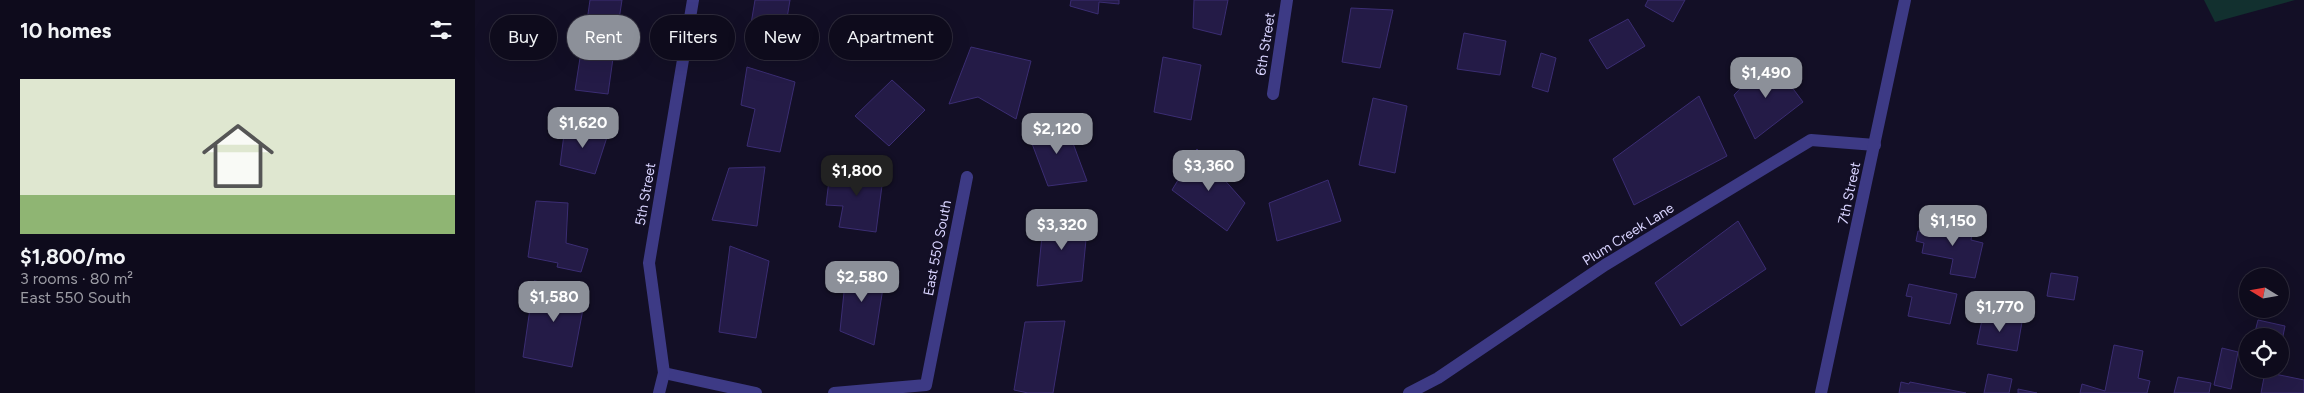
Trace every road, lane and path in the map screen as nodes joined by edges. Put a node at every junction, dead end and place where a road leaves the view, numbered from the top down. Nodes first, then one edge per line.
1 (693, 0) edge
2 (1287, 0) edge
3 (1905, 0) edge
4 (1273, 94) dead end
5 (1875, 145) junction
6 (967, 177) dead end
7 (664, 373) junction
8 (659, 393) edge
9 (756, 393) edge
10 (834, 393) edge
11 (1409, 393) edge
12 (1821, 393) edge

1 - 7 street, 5th Street
2 - 4 street, 6th Street
3 - 5 street, 7th Street
5 - 11 street, Plum Creek Lane
5 - 12 street, 7th Street
6 - 10 street, East 550 South
7 - 8 street, 5th Street
7 - 9 street

